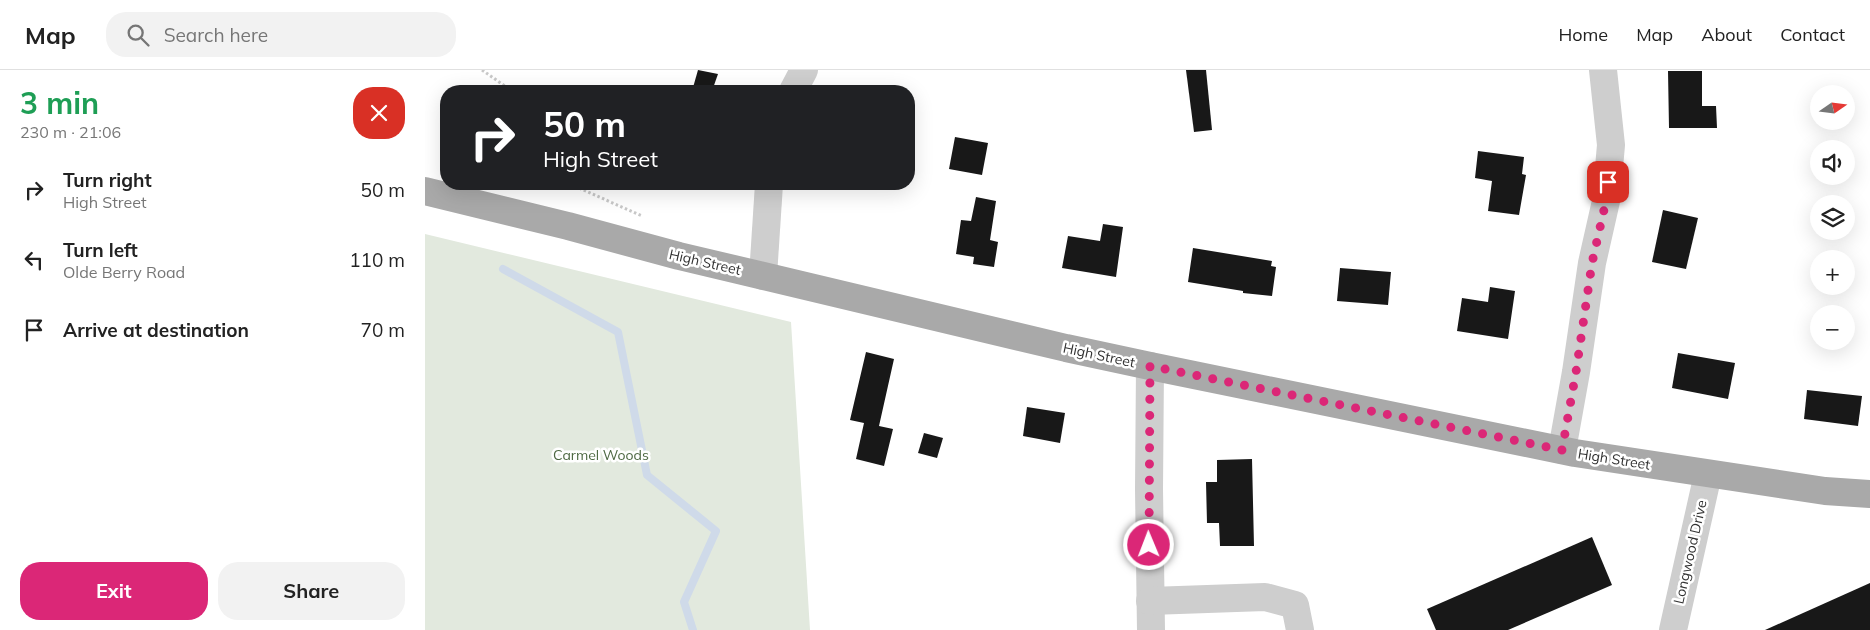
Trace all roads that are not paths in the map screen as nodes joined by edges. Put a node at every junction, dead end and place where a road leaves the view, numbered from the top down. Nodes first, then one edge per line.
1 (804, 70) edge
2 (1603, 70) edge
3 (796, 85) edge
4 (769, 190) edge
5 (425, 191) edge
6 (763, 276) junction
7 (1150, 366) junction
8 (1562, 450) junction
9 (1708, 474) junction
10 (1870, 494) edge
11 (1150, 601) junction
12 (1151, 630) edge
13 (1300, 630) edge
14 (1673, 630) edge

1 - 3 street
2 - 8 street
4 - 6 street
5 - 6 main road, High Street
6 - 7 main road, High Street
7 - 8 main road, High Street
7 - 11 street
8 - 9 main road, High Street
9 - 10 main road, High Street
9 - 14 street, Longwood Drive
11 - 12 street
11 - 13 street

